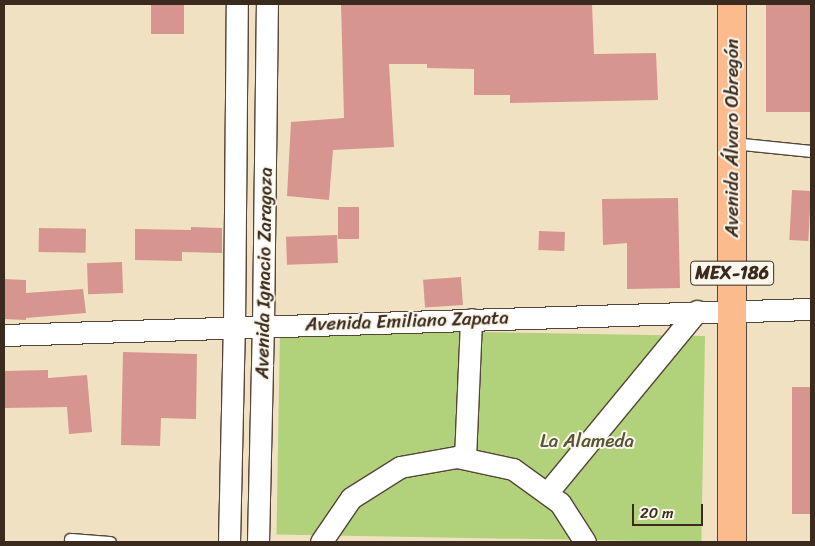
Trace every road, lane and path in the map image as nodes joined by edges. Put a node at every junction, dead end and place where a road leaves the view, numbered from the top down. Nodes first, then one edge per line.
1 (237, 4) edge
2 (267, 4) edge
3 (732, 4) edge
4 (733, 143) junction
5 (811, 151) edge
6 (811, 309) edge
7 (732, 310) junction
8 (697, 311) junction
9 (471, 319) junction
10 (263, 326) junction
11 (234, 327) junction
12 (4, 335) edge
13 (465, 458) junction
14 (547, 493) junction
15 (70, 539) dead end
16 (110, 542) edge
17 (229, 542) edge
18 (258, 542) edge
19 (321, 542) edge
20 (585, 542) edge
21 (732, 542) edge

1 - 11 street, Avenida Ignacio Zaragoza
2 - 10 street, Avenida Ignacio Zaragoza
3 - 4 main road, Avenida Álvaro Obregón / MEX-186
4 - 5 lane
4 - 7 main road, Avenida Álvaro Obregón / MEX-186
6 - 7 street, Avenida Emiliano Zapata
7 - 8 street, Avenida Emiliano Zapata
7 - 21 main road, Avenida Álvaro Obregón / MEX-186
8 - 9 street, Avenida Emiliano Zapata
8 - 14 street
9 - 10 street, Avenida Emiliano Zapata
9 - 13 street
10 - 11 street, Avenida Emiliano Zapata
10 - 18 street, Avenida Ignacio Zaragoza
11 - 12 street, Avenida Emiliano Zapata
11 - 17 street, Avenida Ignacio Zaragoza
13 - 14 street
13 - 19 street
14 - 20 street
15 - 16 lane

